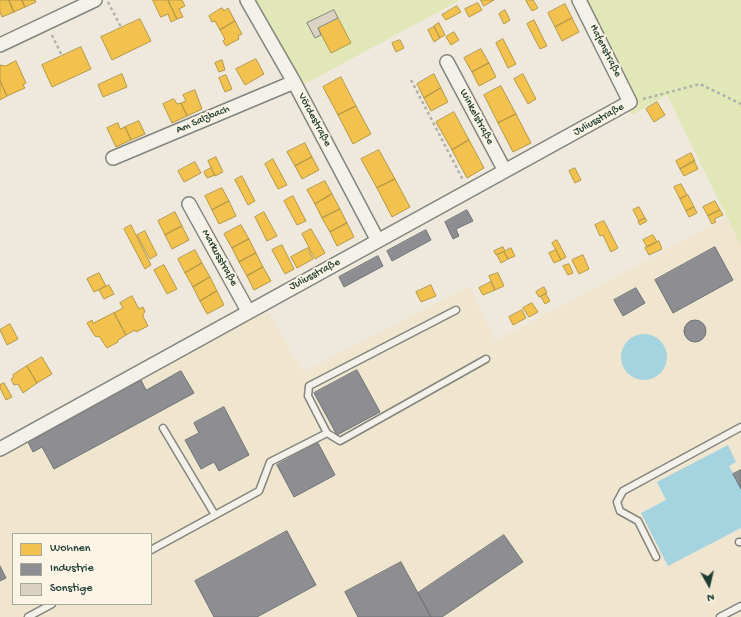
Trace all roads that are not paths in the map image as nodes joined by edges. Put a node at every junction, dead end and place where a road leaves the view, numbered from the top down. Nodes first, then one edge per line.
1 (95, 0) edge
2 (247, 0) edge
3 (579, 0) edge
4 (0, 45) edge
5 (447, 62) dead end
6 (294, 82) junction
7 (630, 102) joint
8 (113, 158) dead end
9 (505, 172) junction
10 (189, 204) dead end
11 (378, 241) junction
12 (456, 310) dead end
13 (248, 311) junction
14 (486, 359) dead end
15 (741, 427) edge
16 (163, 428) dead end
17 (327, 433) junction
18 (0, 448) edge
19 (215, 515) junction
20 (152, 549) edge
21 (656, 557) dead end
22 (50, 605) edge
23 (741, 606) edge
24 (28, 617) edge
25 (720, 617) edge

1 - 4 street
2 - 6 street, Vördestraße
3 - 7 street, Hafenstraße
5 - 9 street, Winkelstraße
6 - 8 street, Am Salzbach
6 - 11 street, Vördestraße
7 - 9 street, Juliusstraße
9 - 11 street, Juliusstraße
10 - 13 street, Markusstraße
11 - 13 street, Juliusstraße
12 - 17 lane
13 - 18 street, Juliusstraße
14 - 17 lane
15 - 21 lane
16 - 19 lane
17 - 19 lane
19 - 20 lane
22 - 24 lane
23 - 25 lane

